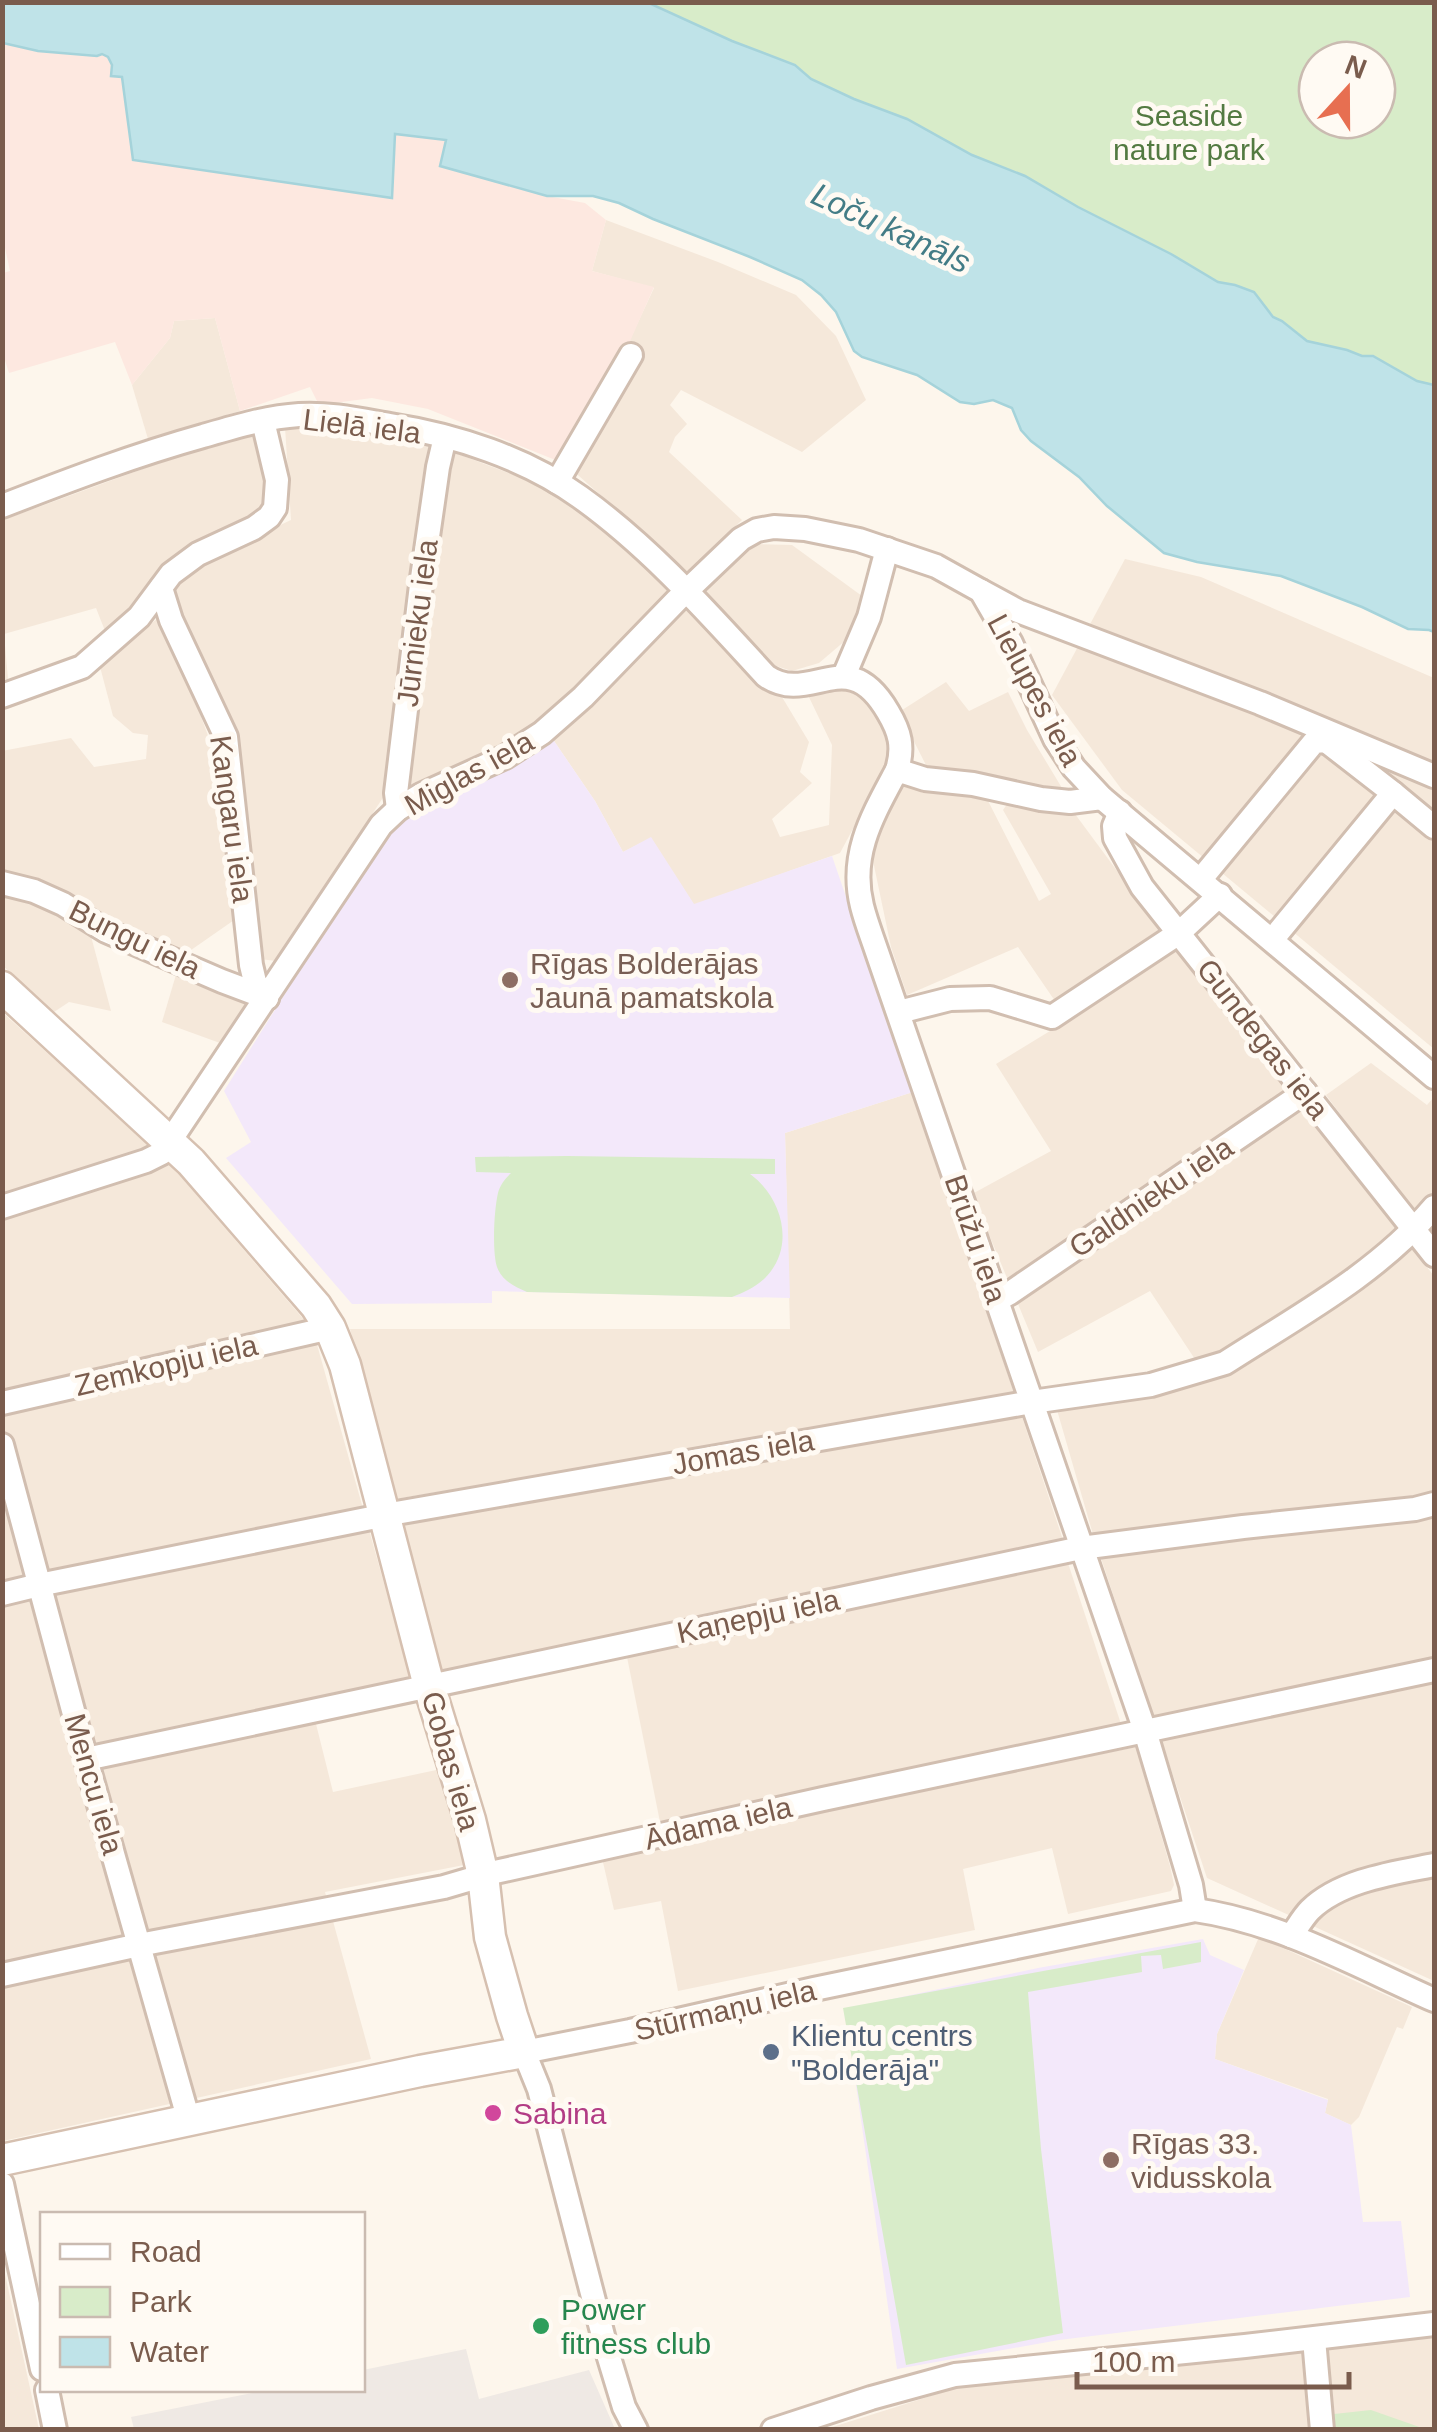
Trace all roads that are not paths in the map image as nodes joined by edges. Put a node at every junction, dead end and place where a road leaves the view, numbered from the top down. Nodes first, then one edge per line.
1 (631, 355) dead end
2 (263, 421) junction
3 (445, 437) junction
4 (558, 482) junction
5 (2, 506) edge
6 (886, 550) junction
7 (160, 588) junction
8 (686, 591) junction
9 (981, 591) junction
10 (844, 676) junction
11 (2, 696) edge
12 (1327, 736) junction
13 (897, 770) junction
14 (1434, 776) edge
15 (1393, 792) junction
16 (1111, 805) junction
17 (398, 809) junction
18 (1434, 827) edge
19 (1201, 879) junction
20 (2, 884) edge
21 (1220, 895) junction
22 (1179, 933) junction
23 (1272, 940) junction
24 (2, 986) edge
25 (267, 998) junction
26 (899, 1012) junction
27 (1434, 1078) edge
28 (1305, 1092) junction
29 (170, 1142) junction
30 (2, 1207) edge
31 (1434, 1207) edge
32 (1414, 1230) junction
33 (1434, 1256) edge
34 (996, 1300) junction
35 (330, 1328) junction
36 (2, 1402) edge
37 (1032, 1402) junction
38 (2, 1446) edge
39 (1434, 1504) edge
40 (386, 1515) junction
41 (1081, 1548) junction
42 (39, 1585) junction
43 (2, 1594) edge
44 (1434, 1670) edge
45 (429, 1686) junction
46 (1145, 1732) junction
47 (86, 1759) junction
48 (1434, 1865) edge
49 (482, 1875) junction
50 (1195, 1910) junction
51 (1292, 1936) junction
52 (139, 1945) junction
53 (2, 1975) edge
54 (1434, 2000) edge
55 (524, 2052) junction
56 (189, 2121) junction
57 (2, 2160) edge
58 (2, 2184) edge
59 (1434, 2324) edge
60 (1314, 2339) junction
61 (40, 2360) edge
62 (47, 2392) edge
63 (56, 2430) edge
64 (636, 2430) edge
65 (773, 2430) edge
66 (1322, 2430) edge

1 - 4 street
2 - 3 street, Lielā iela
2 - 5 street, Lielā iela
2 - 7 street
3 - 4 street, Lielā iela
3 - 17 street, Jūrnieku iela
4 - 8 street, Lielā iela
6 - 8 street, Lielupes iela
6 - 9 street, Lielupes iela
6 - 10 street
7 - 11 street
7 - 25 street, Kangaru iela
8 - 10 street
8 - 17 street, Miglas iela
9 - 12 street
9 - 16 street, Lielupes iela
10 - 13 street
12 - 14 street
12 - 15 street
12 - 19 street
13 - 16 street
13 - 26 street, Brūžu iela
15 - 18 street
15 - 23 street
16 - 19 street, Lielupes iela
16 - 22 street, Gundegas iela
17 - 25 street, Miglas iela
19 - 21 street, Lielupes iela
20 - 25 street, Bungu iela
21 - 22 street
21 - 23 street, Lielupes iela
22 - 26 street
22 - 28 street, Gundegas iela
23 - 27 street, Lielupes iela
24 - 29 street, Gobas iela
25 - 29 street, Miglas iela
26 - 34 street, Brūžu iela
28 - 32 street, Gundegas iela
28 - 34 street, Galdnieku iela
29 - 30 street, Miglas iela
29 - 35 street, Gobas iela
31 - 32 street, Jomas iela
32 - 33 street, Gundegas iela
32 - 37 street, Jomas iela
34 - 37 street, Brūžu iela
35 - 36 street, Zemkopju iela
35 - 40 street, Gobas iela
37 - 40 street, Jomas iela
37 - 41 street, Brūžu iela
38 - 42 street, Mencu iela
39 - 41 street, Kaņepju iela
40 - 42 street, Jomas iela
40 - 45 street, Gobas iela
41 - 45 street, Kaņepju iela
41 - 46 street, Brūžu iela
42 - 43 street, Jomas iela
42 - 47 street, Mencu iela
44 - 46 street, Ādama iela
45 - 47 street, Kaņepju iela
45 - 49 street, Gobas iela
46 - 49 street, Ādama iela
46 - 50 street, Brūžu iela
47 - 52 street, Mencu iela
48 - 51 street
49 - 52 street, Ādama iela
49 - 55 street, Gobas iela
50 - 51 street, Stūrmaņu iela
50 - 55 street, Stūrmaņu iela
51 - 54 street, Stūrmaņu iela
52 - 53 street, Ādama iela
52 - 56 street, Mencu iela
55 - 56 street, Stūrmaņu iela
55 - 64 street, Gobas iela
56 - 57 street, Stūrmaņu iela
58 - 61 street
59 - 60 street
60 - 65 street
60 - 66 street
62 - 63 street

